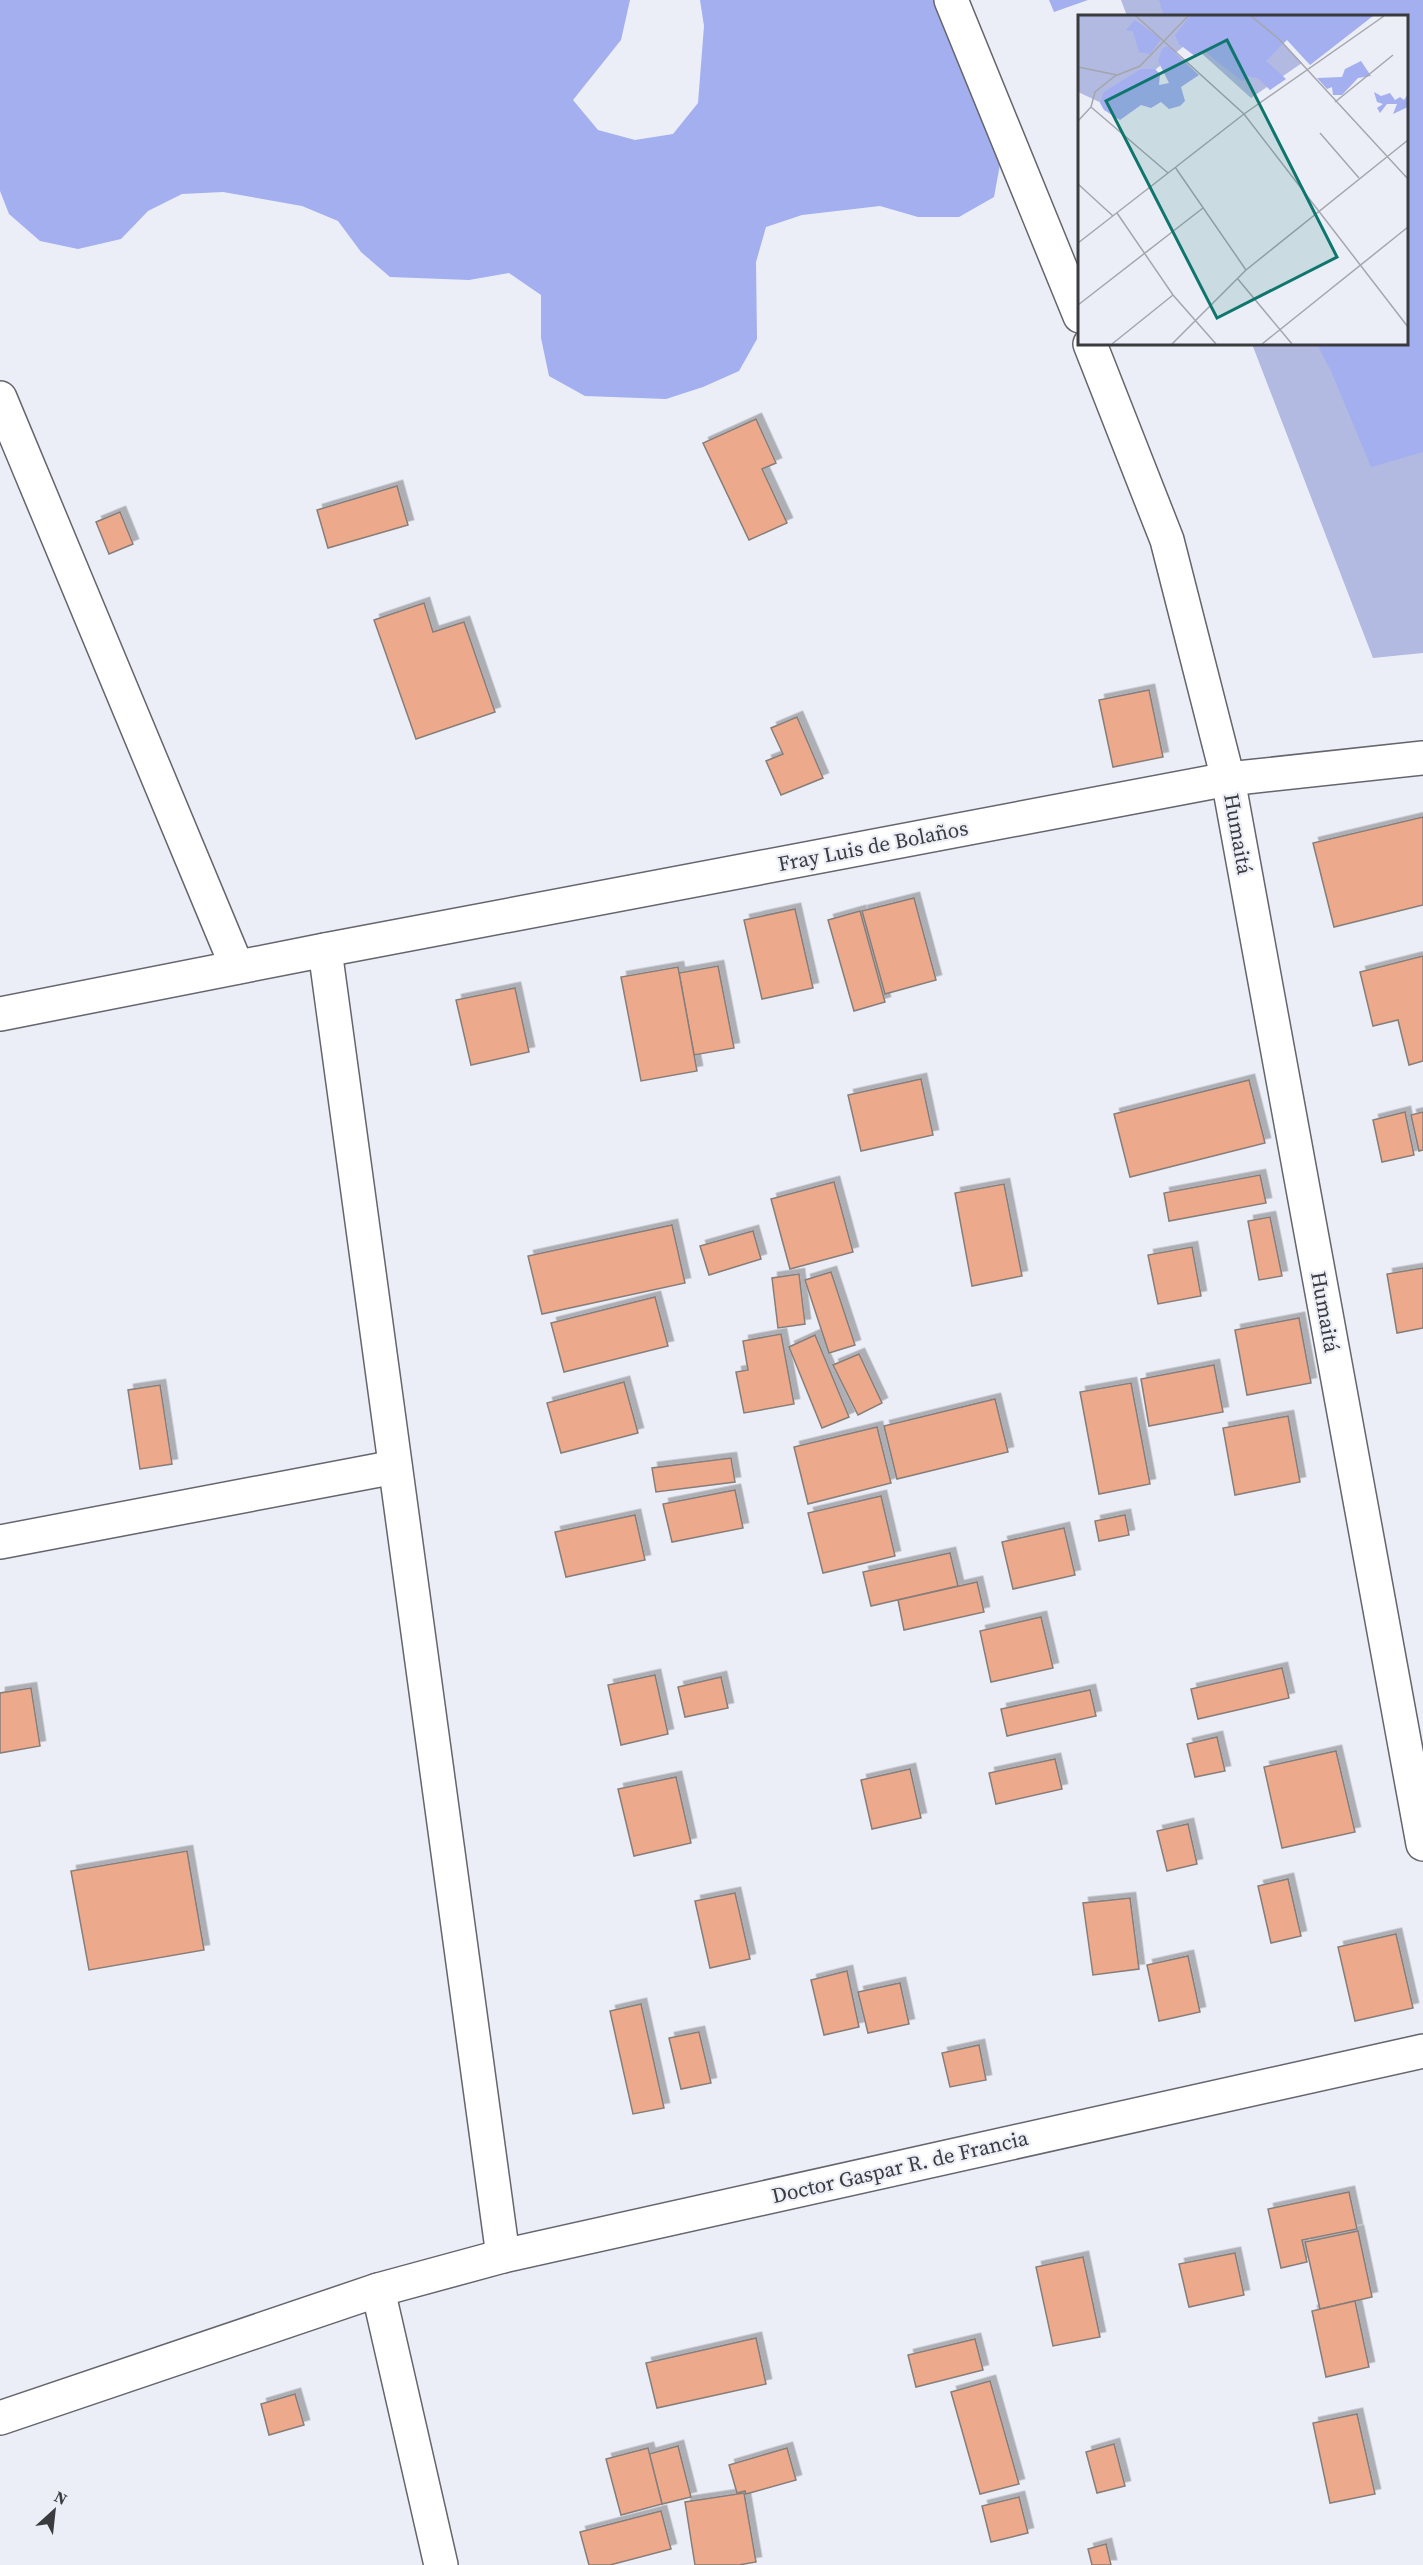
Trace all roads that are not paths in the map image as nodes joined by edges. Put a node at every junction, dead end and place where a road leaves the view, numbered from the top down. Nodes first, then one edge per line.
1 (951, 0) edge
2 (1078, 311) edge
3 (1090, 345) edge
4 (0, 398) edge
5 (1423, 758) edge
6 (1228, 779) junction
7 (325, 950) junction
8 (237, 967) junction
9 (0, 1014) edge
10 (395, 1467) junction
11 (0, 1542) edge
12 (1423, 1844) edge
13 (1423, 2051) edge
14 (503, 2256) junction
15 (378, 2290) junction
16 (0, 2418) edge
17 (441, 2565) edge

1 - 2 street
3 - 6 street, Humaitá
4 - 8 street
5 - 6 street, Fray Luis de Bolaños
6 - 7 street, Fray Luis de Bolaños
6 - 12 street, Humaitá
7 - 8 street, Fray Luis de Bolaños
7 - 10 street
8 - 9 street, Fray Luis de Bolaños
10 - 11 street
10 - 14 street
13 - 14 street, Doctor Gaspar R. de Francia
14 - 15 street, Doctor Gaspar R. de Francia
15 - 16 street, Doctor Gaspar R. de Francia
15 - 17 street

